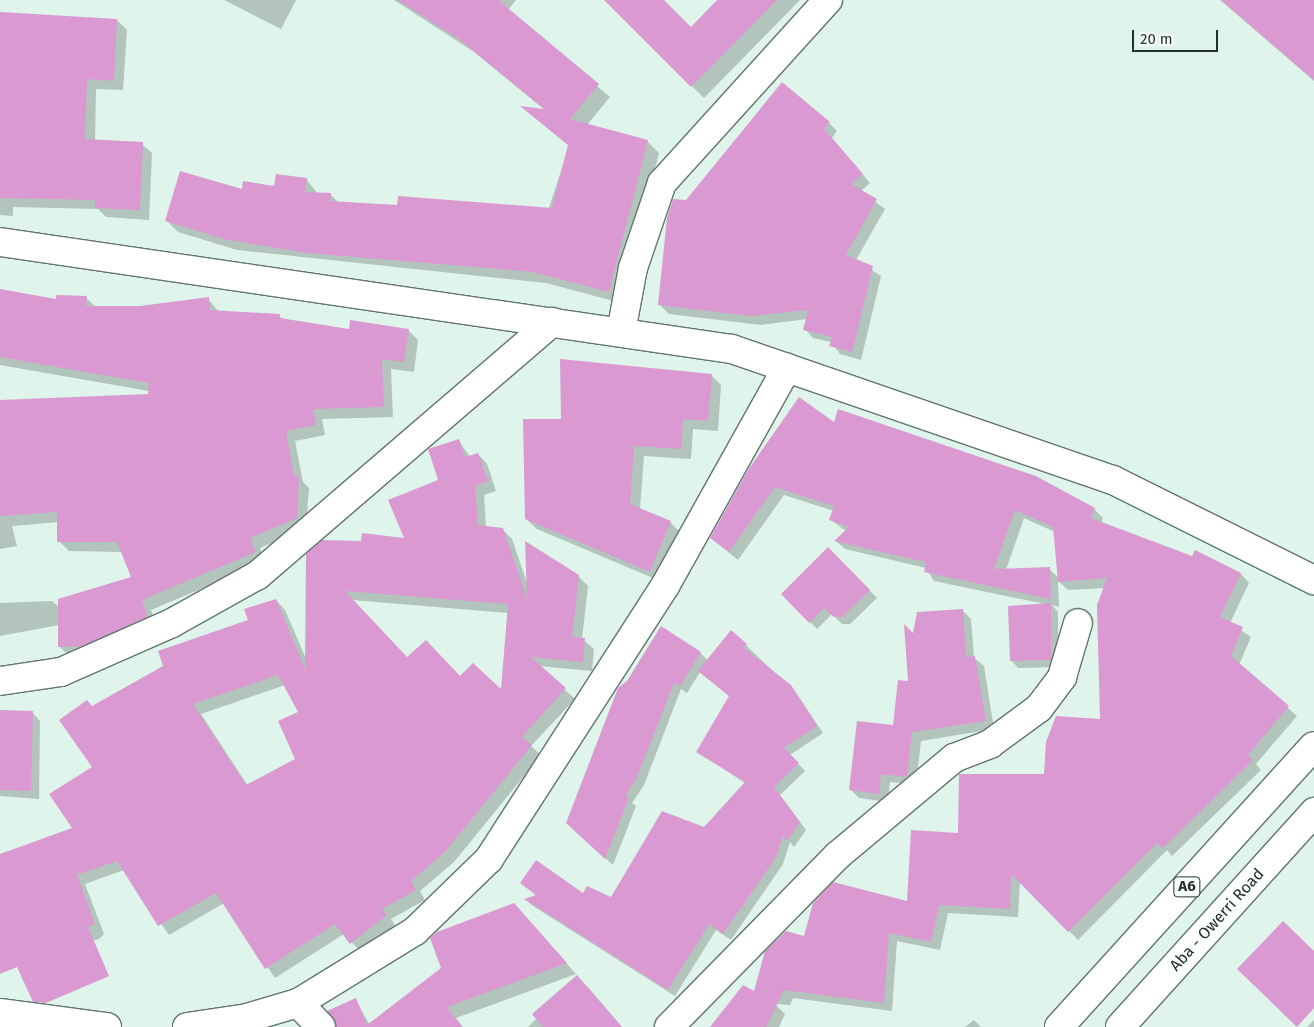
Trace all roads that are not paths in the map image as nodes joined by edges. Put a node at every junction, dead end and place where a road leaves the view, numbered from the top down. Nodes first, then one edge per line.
1 (828, 0) edge
2 (0, 242) edge
3 (552, 322) junction
4 (621, 332) junction
5 (787, 368) junction
6 (1314, 580) edge
7 (1078, 623) dead end
8 (0, 681) edge
9 (1314, 746) edge
10 (1314, 812) edge
11 (298, 1003) junction
12 (0, 1012) edge
13 (107, 1027) edge
14 (187, 1027) edge
15 (321, 1027) edge
16 (669, 1027) edge
17 (1059, 1027) edge
18 (1120, 1027) edge

1 - 4 main road
2 - 3 main road
3 - 4 main road
3 - 8 main road
4 - 5 main road
5 - 6 main road
5 - 11 main road
7 - 16 main road
9 - 17 main road, A6
10 - 18 main road, Aba - Owerri Road
11 - 14 main road
11 - 15 main road
12 - 13 main road

